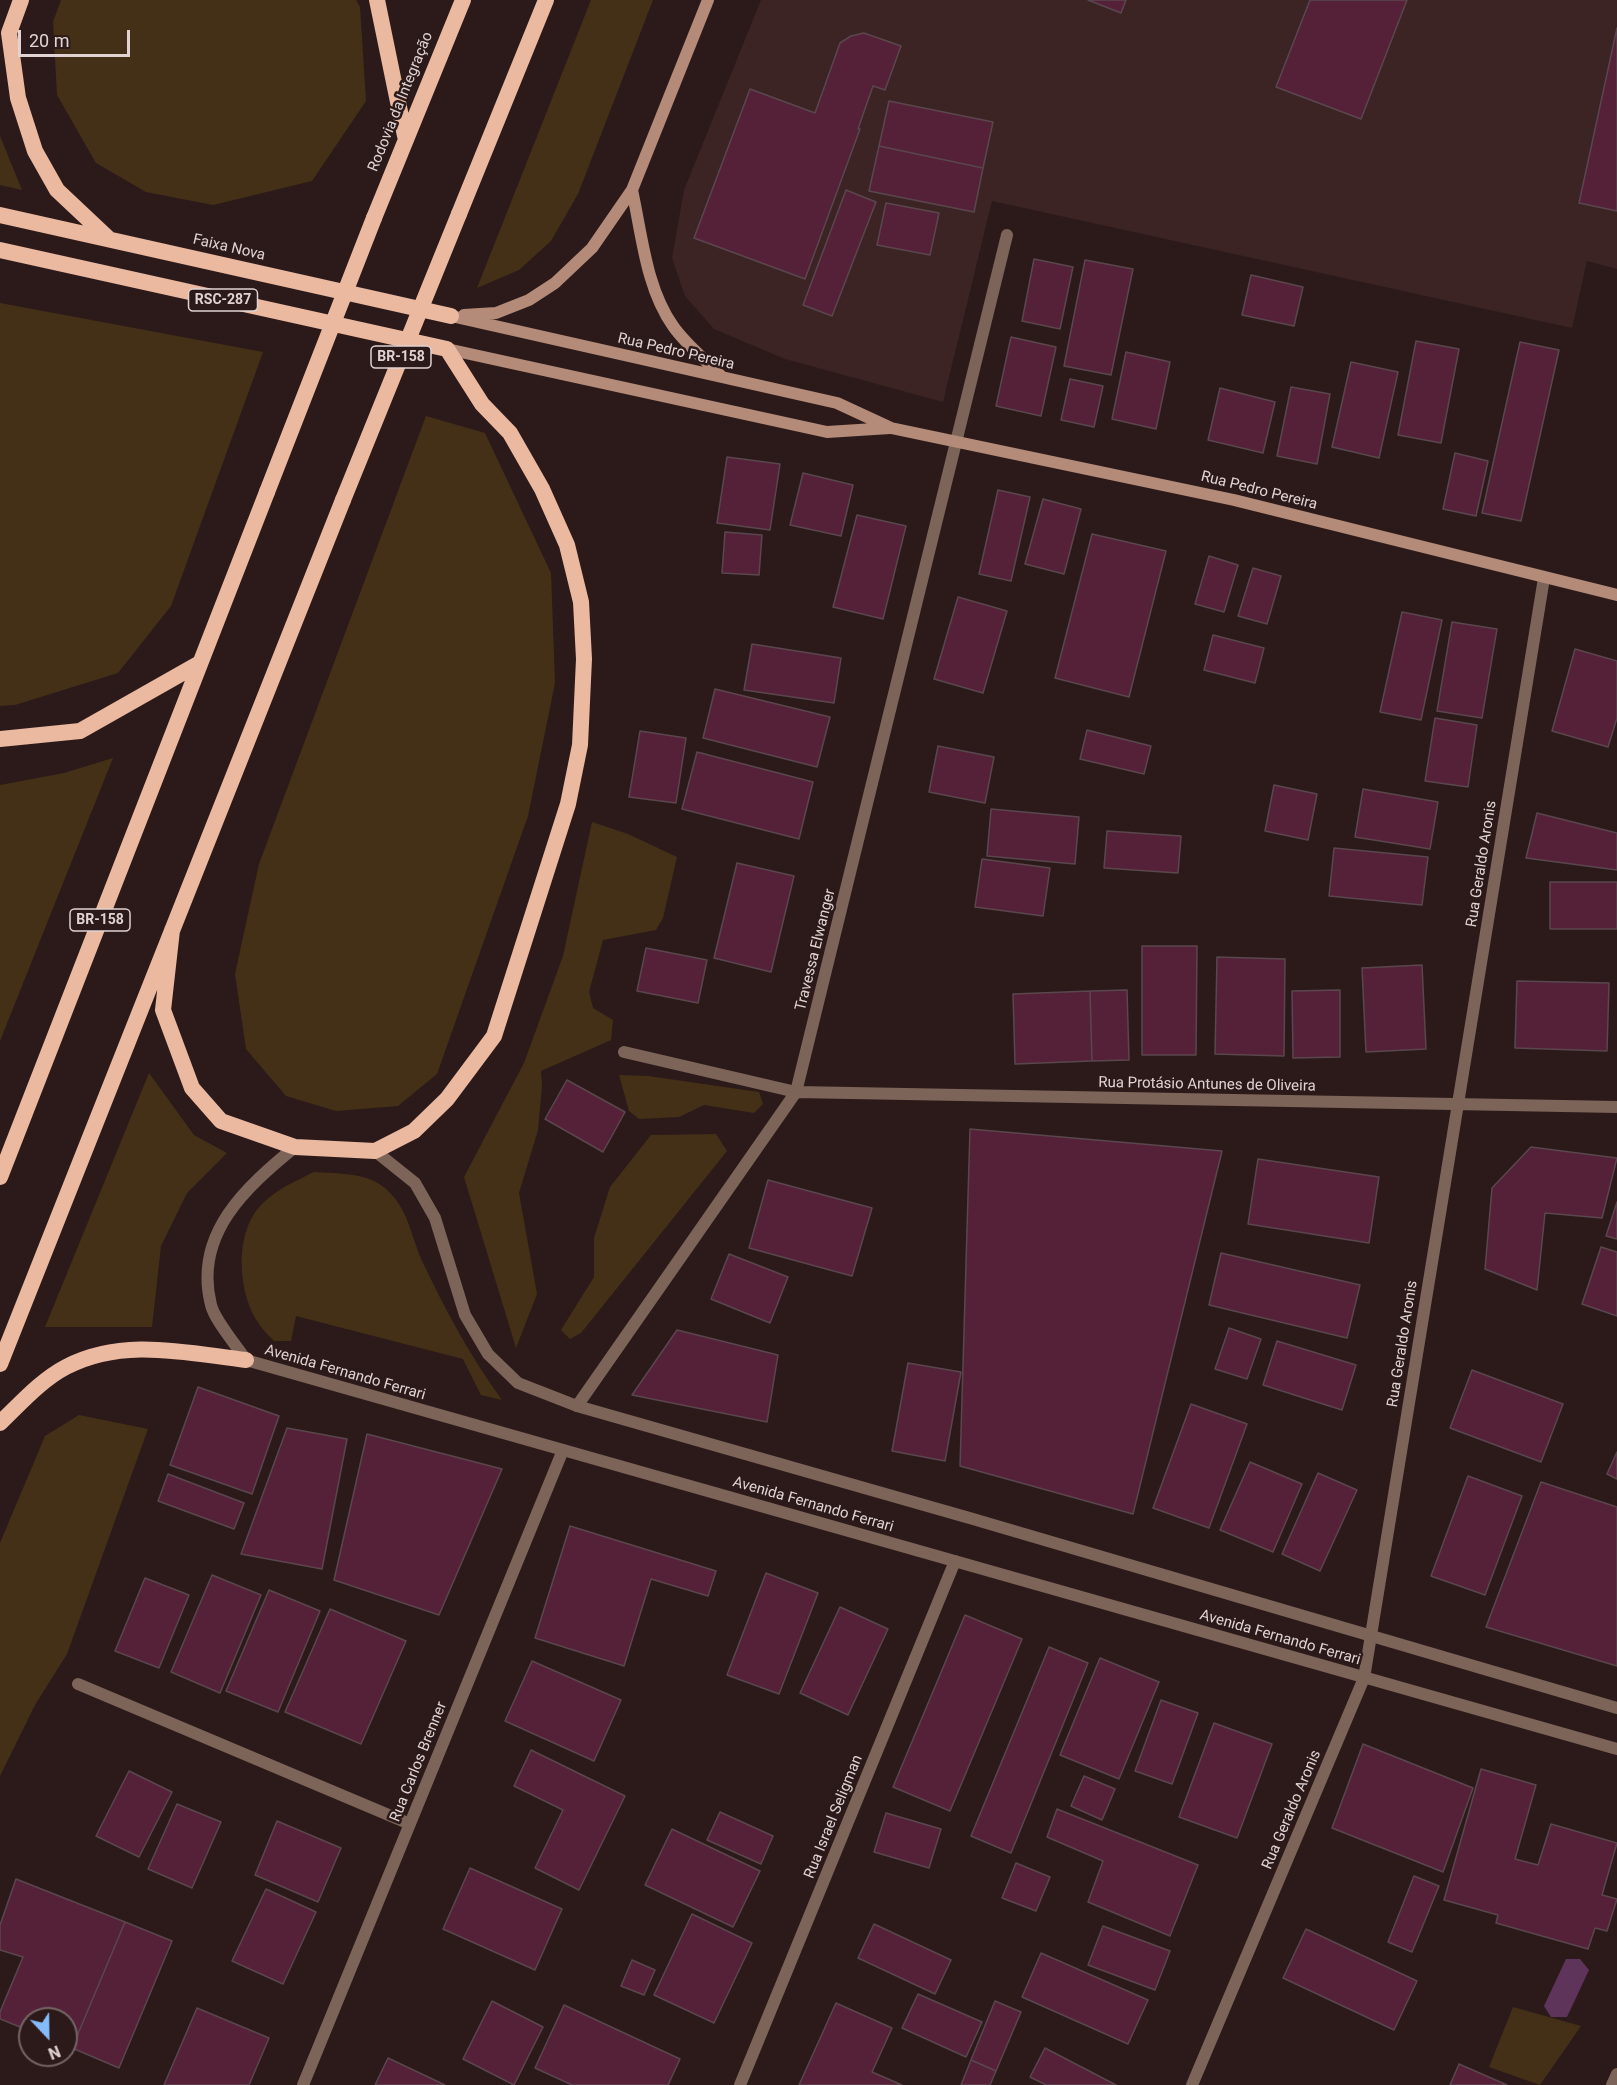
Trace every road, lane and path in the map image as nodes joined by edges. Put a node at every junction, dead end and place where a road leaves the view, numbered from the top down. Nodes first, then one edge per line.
1 (21, 0) edge
2 (377, 0) edge
3 (463, 0) edge
4 (546, 0) edge
5 (708, 0) edge
6 (405, 136) junction
7 (633, 190) junction
8 (0, 215) edge
9 (1007, 234) dead end
10 (108, 239) junction
11 (0, 250) edge
12 (451, 316) junction
13 (447, 349) junction
14 (722, 378) junction
15 (891, 428) junction
16 (957, 443) junction
17 (1544, 578) junction
18 (1617, 595) edge
19 (200, 663) junction
20 (0, 739) edge
21 (172, 930) junction
22 (624, 1052) dead end
23 (796, 1092) junction
24 (1458, 1105) junction
25 (1617, 1107) edge
26 (295, 1147) junction
27 (375, 1151) junction
28 (0, 1177) edge
29 (246, 1360) junction
30 (0, 1364) edge
31 (577, 1406) junction
32 (0, 1423) edge
33 (563, 1450) junction
34 (955, 1561) junction
35 (1371, 1636) junction
36 (1364, 1678) junction
37 (78, 1684) dead end
38 (1617, 1708) edge
39 (1617, 1749) edge
40 (410, 1824) junction
41 (1617, 2074) edge
42 (303, 2085) edge
43 (740, 2085) edge
44 (1192, 2085) edge
45 (1612, 2085) edge

1 - 10 highway
2 - 6 highway
3 - 6 highway, Rodovia da Integração / BR-158
4 - 21 highway, BR-158, bridge
5 - 7 main road
6 - 19 highway, Rodovia da Integração / BR-158, bridge
7 - 12 main road
7 - 14 main road
8 - 10 highway, Faixa Nova / RSC-287
9 - 16 street, Travessa Elwanger
10 - 12 highway, Faixa Nova / RSC-287
11 - 13 highway, RSC-287
12 - 14 main road, Rua Pedro Pereira
13 - 15 main road, Rua Pedro Pereira
13 - 27 highway
14 - 15 main road, Rua Pedro Pereira
15 - 16 main road, Rua Pedro Pereira
16 - 17 main road, Rua Pedro Pereira
16 - 23 street, Travessa Elwanger
17 - 18 main road, Rua Pedro Pereira
17 - 24 street, Rua Geraldo Aronis
19 - 20 highway
19 - 28 highway, BR-158
21 - 26 highway
21 - 30 highway, BR-158
22 - 23 street, Rua Protásio Antunes de Oliveira
23 - 24 street, Rua Protásio Antunes de Oliveira
23 - 31 street, Travessa Elwanger
24 - 25 street, Rua Protásio Antunes de Oliveira
24 - 35 street, Rua Geraldo Aronis
26 - 27 highway
26 - 29 street, Avenida Fernando Ferrari
27 - 31 street, Avenida Fernando Ferrari
29 - 32 highway
29 - 33 street, Avenida Fernando Ferrari
31 - 35 street, Avenida Fernando Ferrari
33 - 34 street, Avenida Fernando Ferrari
33 - 40 street, Rua Carlos Brenner
34 - 36 street, Avenida Fernando Ferrari
34 - 43 street, Rua Israel Seligman
35 - 36 street, Rua Geraldo Aronis
35 - 38 street, Avenida Fernando Ferrari
36 - 39 street, Avenida Fernando Ferrari
36 - 44 street, Rua Geraldo Aronis
37 - 40 street
40 - 42 street, Rua Carlos Brenner
41 - 45 street

